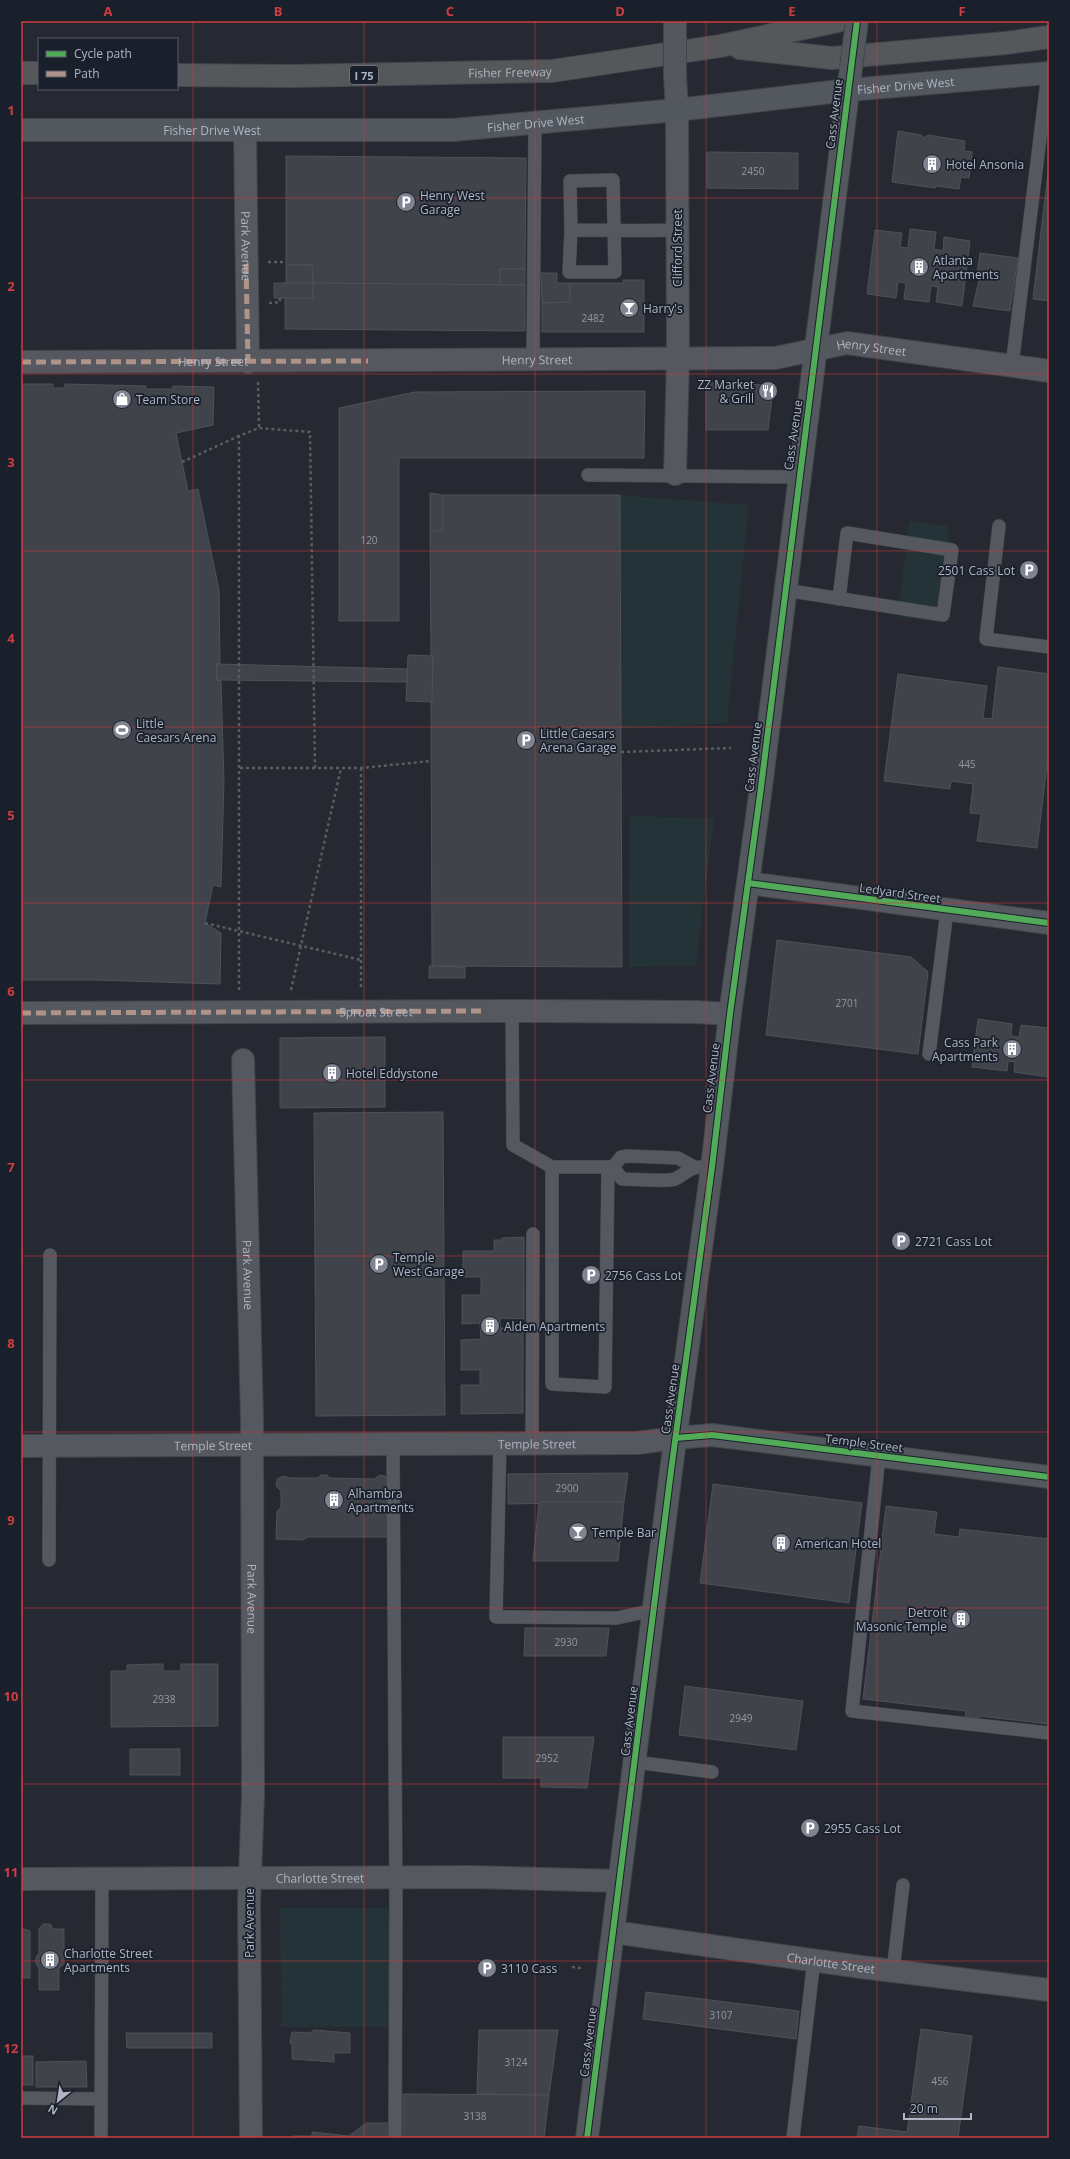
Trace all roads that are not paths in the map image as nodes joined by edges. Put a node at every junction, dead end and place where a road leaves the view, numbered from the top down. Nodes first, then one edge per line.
1 (675, 21) edge
2 (838, 21) edge
3 (857, 21) edge
4 (1049, 37) edge
5 (720, 46) junction
6 (21, 73) edge
7 (1049, 73) edge
8 (38, 74) edge
9 (178, 75) edge
10 (848, 90) junction
11 (677, 110) junction
12 (1046, 119) edge
13 (535, 123) junction
14 (21, 130) edge
15 (245, 131) junction
16 (571, 230) junction
17 (677, 230) junction
18 (616, 231) junction
19 (816, 348) junction
20 (678, 359) junction
21 (533, 360) junction
22 (21, 362) edge
23 (253, 362) junction
24 (1012, 366) junction
25 (1049, 371) edge
26 (676, 474) junction
27 (588, 475) dead end
28 (799, 477) junction
29 (999, 526) dead end
30 (785, 590) junction
31 (839, 598) junction
32 (1049, 647) edge
33 (748, 883) junction
34 (947, 911) junction
35 (1049, 923) edge
36 (512, 1011) junction
37 (21, 1013) edge
38 (730, 1014) junction
39 (929, 1054) dead end
40 (244, 1060) dead end
41 (552, 1167) junction
42 (610, 1167) junction
43 (703, 1167) junction
44 (533, 1234) dead end
45 (50, 1255) dead end
46 (676, 1438) junction
47 (500, 1442) junction
48 (532, 1442) junction
49 (394, 1444) junction
50 (252, 1445) junction
51 (21, 1446) edge
52 (50, 1446) junction
53 (879, 1456) junction
54 (1049, 1477) edge
55 (49, 1560) dead end
56 (654, 1610) junction
57 (1049, 1733) edge
58 (635, 1762) junction
59 (712, 1772) dead end
60 (250, 1878) junction
61 (395, 1878) junction
62 (21, 1879) edge
63 (102, 1879) junction
64 (619, 1881) junction
65 (903, 1885) dead end
66 (613, 1932) junction
67 (814, 1960) junction
68 (893, 1971) junction
69 (1049, 1990) edge
70 (21, 2098) edge
71 (101, 2099) junction
72 (101, 2138) edge
73 (251, 2138) edge
74 (395, 2138) edge
75 (587, 2138) edge
76 (793, 2138) edge

1 - 11 street, Clifford Street, bridge
2 - 5 highway, Fisher Freeway / I 75
3 - 10 street, Cass Avenue, bridge
4 - 5 highway
5 - 9 highway, Fisher Freeway / I 75
6 - 8 highway
7 - 10 street, Fisher Drive West
7 - 12 lane
10 - 11 street, Fisher Drive West
10 - 19 street, Cass Avenue
11 - 13 street, Fisher Drive West
11 - 17 street, Clifford Street
12 - 24 lane
13 - 15 street, Fisher Drive West
13 - 21 lane
14 - 15 street, Fisher Drive West
15 - 23 street, Park Avenue
16 - 18 lane
16 - 18 lane
16 - 18 lane
17 - 18 lane
17 - 20 street, Clifford Street
19 - 20 street, Henry Street
19 - 24 street, Henry Street
19 - 28 street, Cass Avenue
20 - 21 street, Henry Street
20 - 26 street, Clifford Street
21 - 23 street, Henry Street
22 - 23 street, Henry Street
24 - 25 street, Henry Street
26 - 27 lane
26 - 28 lane
28 - 30 street, Cass Avenue
29 - 32 lane
30 - 31 lane
30 - 33 street, Cass Avenue
31 - 31 lane
33 - 34 street, Ledyard Street
33 - 38 street, Cass Avenue
34 - 35 street, Ledyard Street
34 - 39 lane
36 - 37 street, Sproat Street
36 - 38 street, Sproat Street
36 - 41 lane
38 - 43 street, Cass Avenue
40 - 50 street, Park Avenue
41 - 42 lane
41 - 42 lane
42 - 43 lane
42 - 43 lane
43 - 46 street, Cass Avenue
44 - 48 lane
45 - 52 lane
46 - 48 street, Temple Street
46 - 53 street, Temple Street
46 - 56 street, Cass Avenue
47 - 48 street, Temple Street
47 - 49 street, Temple Street
47 - 56 lane
49 - 50 street, Temple Street
49 - 61 lane
50 - 52 street, Temple Street
50 - 60 street, Park Avenue
51 - 52 street, Temple Street
52 - 55 lane
53 - 54 street, Temple Street
53 - 57 lane
56 - 58 street, Cass Avenue
58 - 59 lane
58 - 64 street, Cass Avenue
60 - 61 street, Charlotte Street
60 - 63 street, Charlotte Street
60 - 73 street, Park Avenue
61 - 64 street, Charlotte Street
61 - 74 lane
62 - 63 street, Charlotte Street
63 - 71 lane
64 - 66 street, Cass Avenue
65 - 68 lane
66 - 67 street, Charlotte Street
66 - 75 street, Cass Avenue
67 - 68 street, Charlotte Street
67 - 76 lane
68 - 69 street, Charlotte Street
70 - 71 lane
71 - 72 lane

